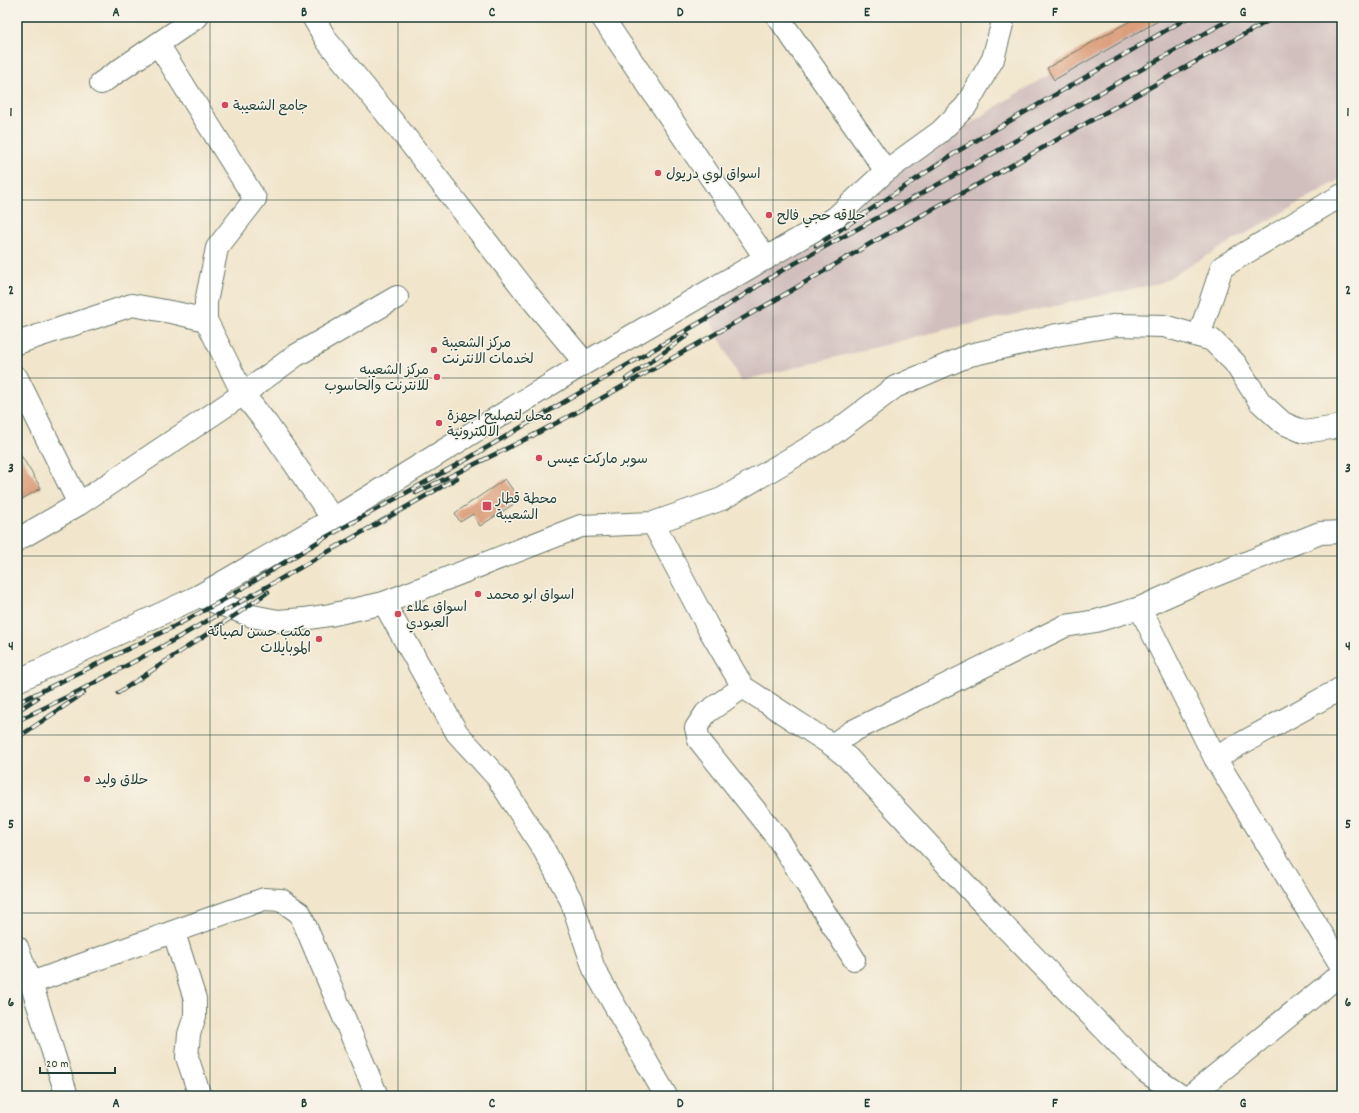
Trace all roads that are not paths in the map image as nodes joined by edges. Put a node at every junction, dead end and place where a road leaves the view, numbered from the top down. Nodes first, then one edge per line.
1 (197, 17) edge
2 (313, 17) edge
3 (602, 17) edge
4 (778, 17) edge
5 (1004, 17) edge
6 (158, 44) junction
7 (101, 83) dead end
8 (886, 171) junction
9 (1342, 195) edge
10 (766, 259) junction
11 (397, 297) dead end
12 (206, 320) junction
13 (1199, 336) junction
14 (17, 343) edge
15 (585, 363) junction
16 (17, 378) edge
17 (243, 394) junction
18 (24, 411) edge
19 (1342, 425) edge
20 (79, 504) junction
21 (333, 518) junction
22 (653, 523) junction
23 (1342, 532) edge
24 (17, 540) edge
25 (199, 596) junction
26 (384, 603) junction
27 (1140, 608) junction
28 (17, 681) edge
29 (744, 686) junction
30 (1342, 688) edge
31 (832, 745) junction
32 (1215, 758) junction
33 (174, 932) junction
34 (17, 947) edge
35 (854, 959) dead end
36 (1342, 967) edge
37 (1342, 973) edge
38 (31, 983) junction
39 (67, 1096) edge
40 (200, 1096) edge
41 (377, 1096) edge
42 (666, 1096) edge
43 (1181, 1096) edge
44 (1190, 1096) edge

1 - 6 street
2 - 15 street
3 - 10 street
4 - 8 street
5 - 8 street
6 - 7 street
6 - 12 street
8 - 10 street
9 - 13 street
10 - 15 street
11 - 17 street
12 - 14 street
12 - 17 street
13 - 19 street
13 - 22 street
15 - 21 street
16 - 18 street
17 - 20 street
17 - 21 street
18 - 20 street
20 - 24 street
21 - 25 street
22 - 26 street
22 - 29 street
23 - 27 street
25 - 26 street
25 - 28 street
26 - 42 street
27 - 31 street
27 - 32 street
29 - 31 street
29 - 35 street
30 - 32 street
31 - 43 street
32 - 36 street
33 - 38 street
33 - 40 street
33 - 41 street
34 - 38 street
37 - 44 street
38 - 39 street

